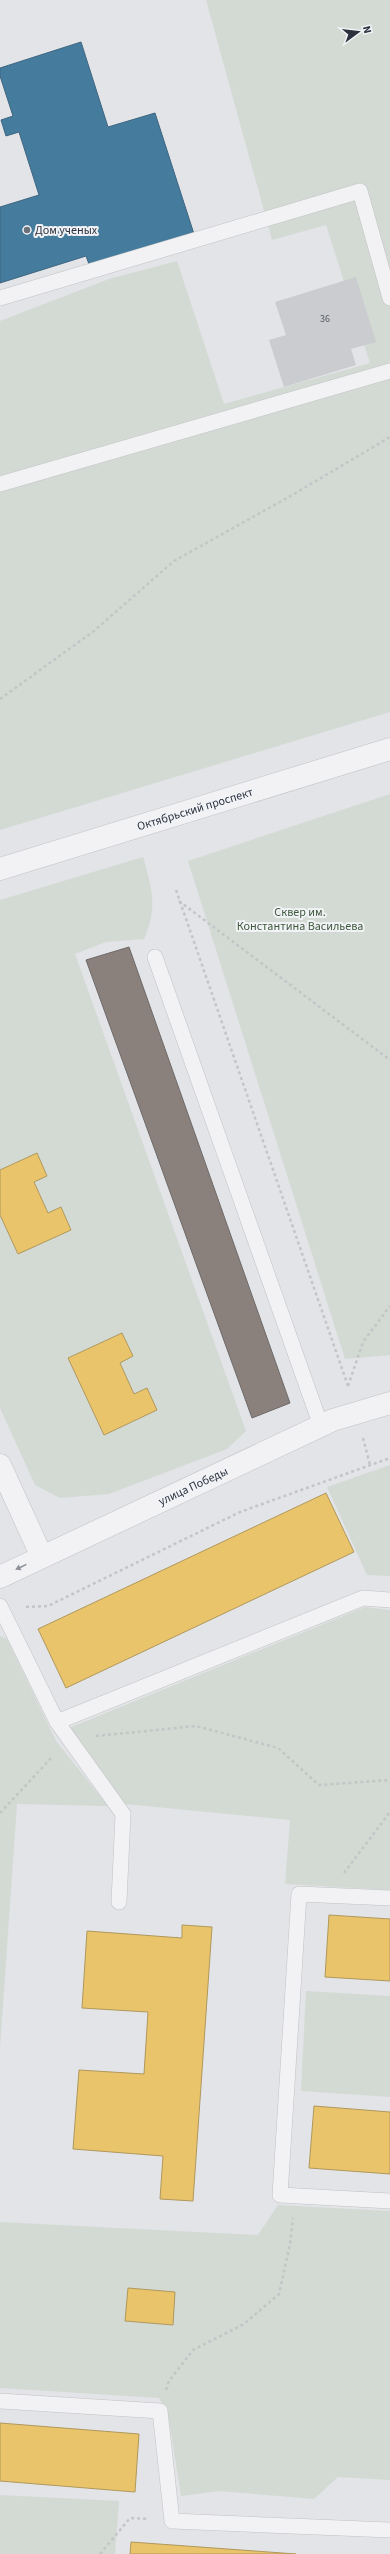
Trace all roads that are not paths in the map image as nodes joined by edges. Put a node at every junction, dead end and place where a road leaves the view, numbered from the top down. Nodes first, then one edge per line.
1 (0, 298) edge
2 (390, 298) edge
3 (390, 371) edge
4 (0, 484) edge
5 (390, 749) edge
6 (0, 869) edge
7 (155, 956) dead end
8 (390, 1403) edge
9 (321, 1426) junction
10 (0, 1465) edge
11 (42, 1557) junction
12 (0, 1577) edge
13 (390, 1600) edge
14 (1, 1607) edge
15 (57, 1722) junction
16 (390, 1898) edge
17 (119, 1902) dead end
18 (390, 2201) edge
19 (0, 2400) edge
20 (390, 2530) edge

1 - 2 lane
3 - 4 lane
5 - 6 street, Октябрьский проспект
7 - 9 lane
8 - 9 street, улица Победы
9 - 11 street, улица Победы
10 - 11 street
11 -> 12 street, улица Победы
13 - 15 lane
14 - 15 lane
15 - 17 lane
16 - 18 lane
19 - 20 lane

